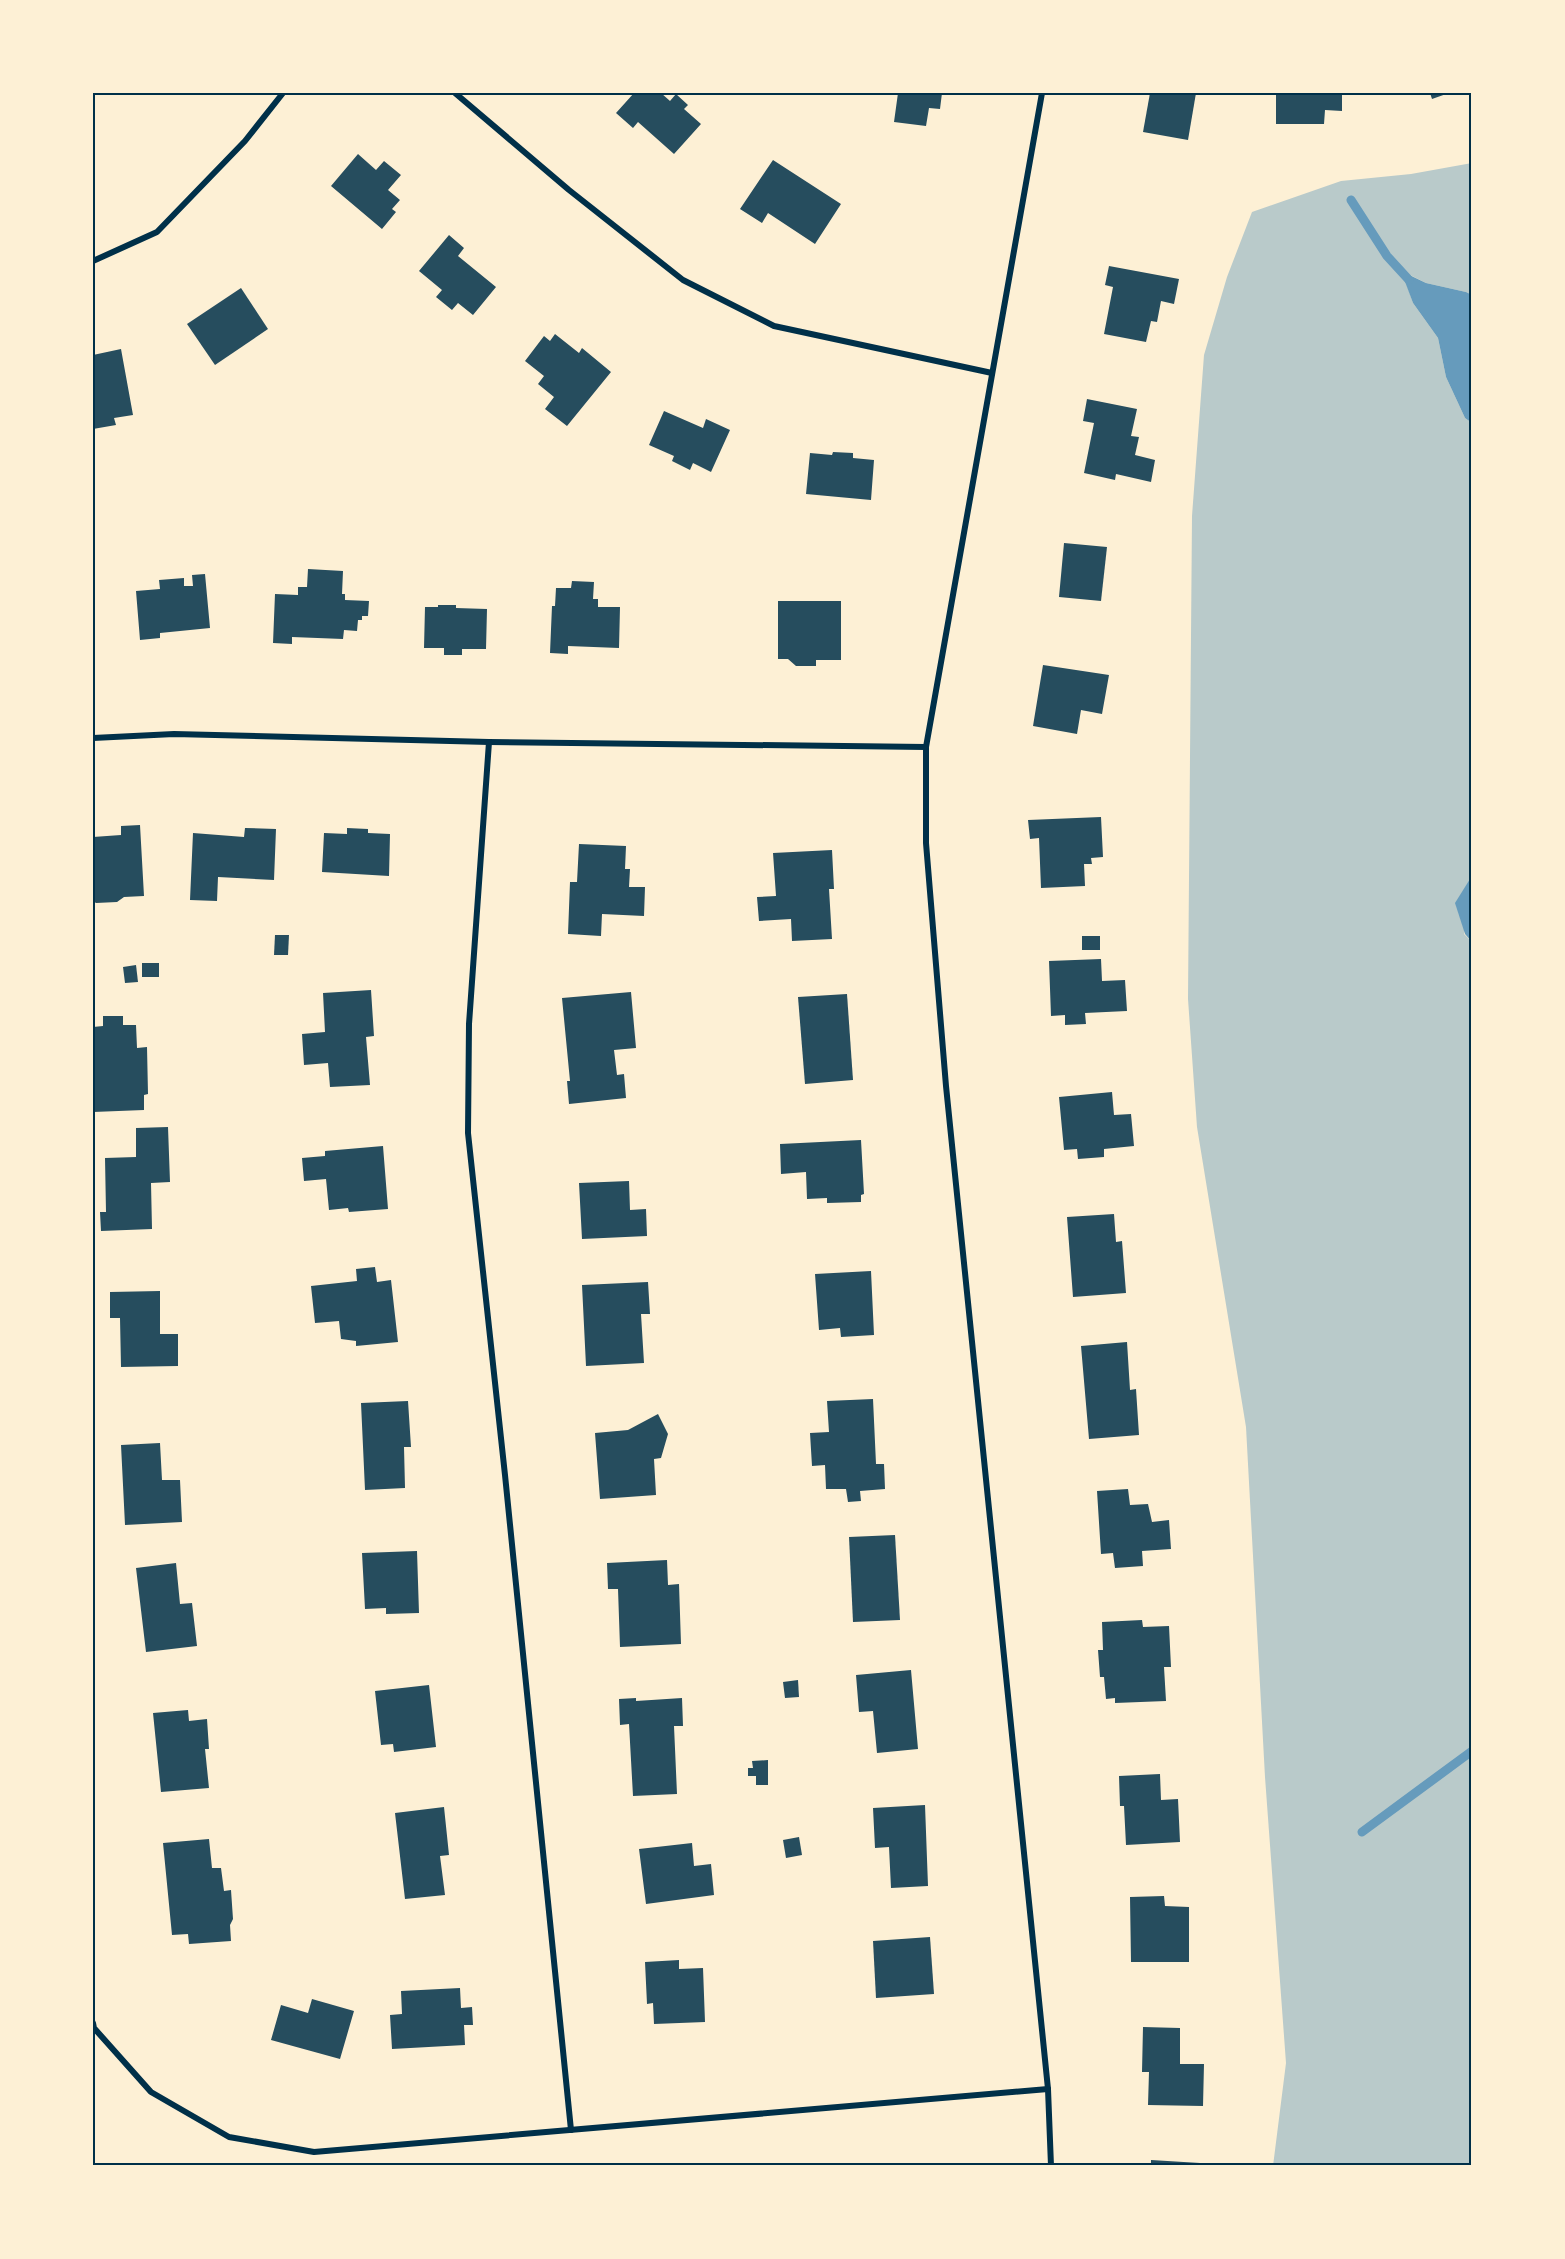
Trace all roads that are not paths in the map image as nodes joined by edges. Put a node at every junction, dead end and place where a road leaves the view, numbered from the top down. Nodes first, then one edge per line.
1 (283, 93) edge
2 (454, 93) edge
3 (1042, 93) edge
4 (93, 261) edge
5 (992, 373) junction
6 (93, 738) edge
7 (489, 741) junction
8 (926, 747) junction
9 (93, 2027) edge
10 (1048, 2088) junction
11 (571, 2130) junction
12 (1051, 2166) edge

1 - 4 street
2 - 5 street
3 - 5 street
5 - 8 street
6 - 7 street
7 - 8 street
7 - 11 street
8 - 10 street
9 - 11 street
10 - 11 street
10 - 12 street

